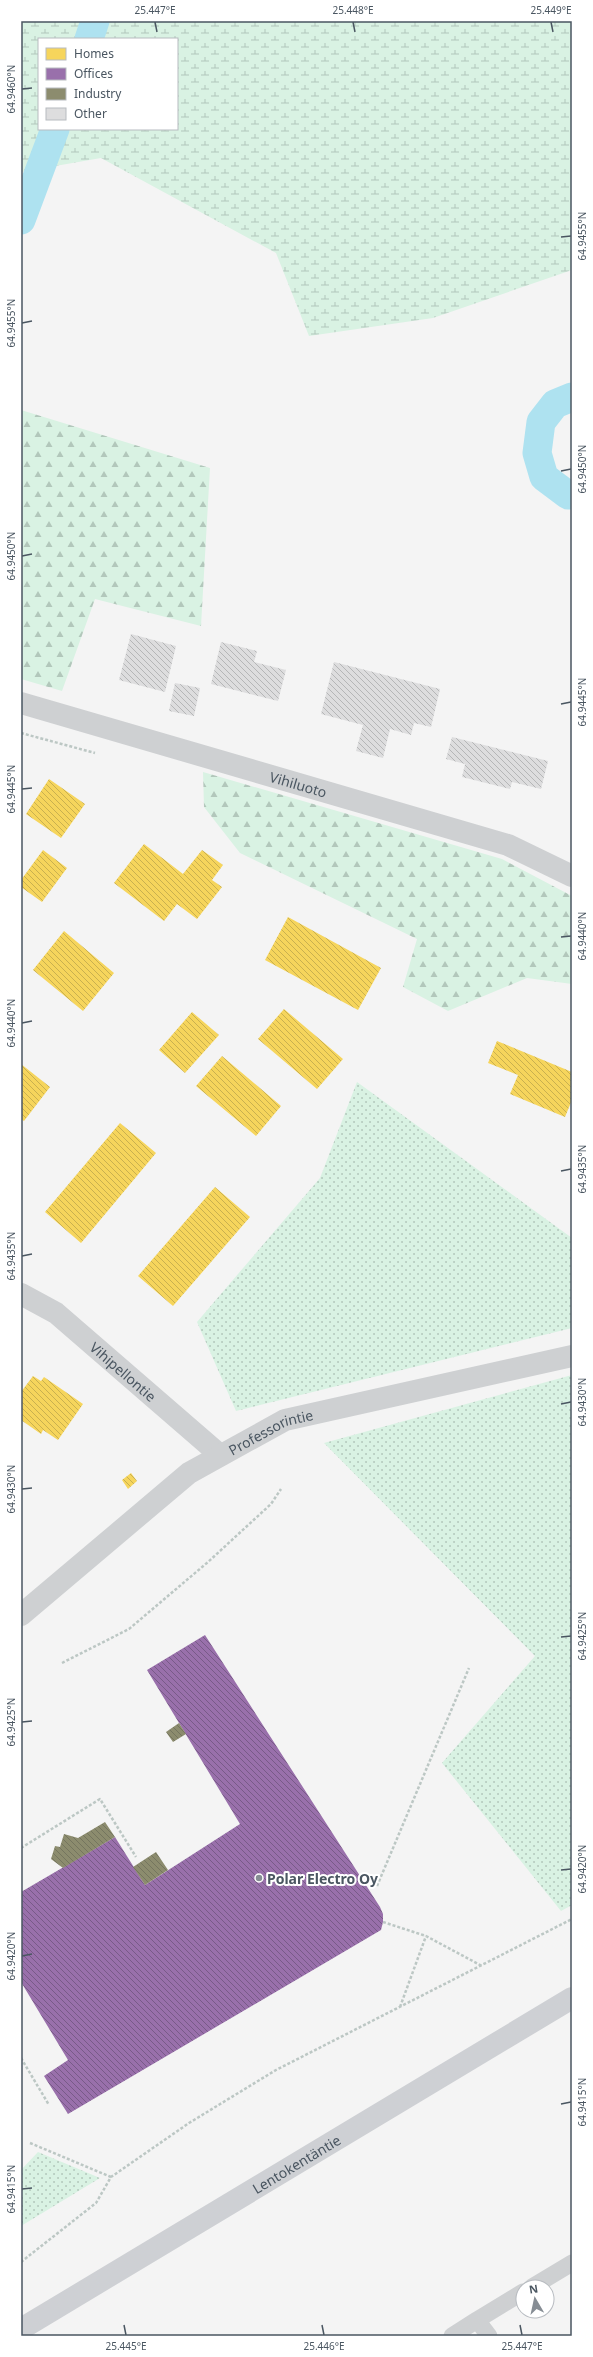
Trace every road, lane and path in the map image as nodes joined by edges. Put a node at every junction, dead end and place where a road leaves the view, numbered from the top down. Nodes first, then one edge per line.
1 (21, 703) edge
2 (572, 876) edge
3 (21, 1294) edge
4 (572, 1356) edge
5 (220, 1455) junction
6 (281, 1489) dead end
7 (21, 1615) edge
8 (62, 1663) dead end
9 (469, 1668) dead end
10 (21, 1848) edge
11 (136, 1858) dead end
12 (377, 1886) dead end
13 (572, 1919) edge
14 (383, 1922) dead end
15 (426, 1936) junction
16 (482, 1966) junction
17 (572, 1998) edge
18 (400, 2008) junction
19 (21, 2058) edge
20 (49, 2105) dead end
21 (30, 2143) dead end
22 (111, 2177) junction
23 (21, 2262) edge
24 (572, 2263) edge
25 (545, 2279) edge
26 (515, 2297) edge
27 (477, 2320) junction
28 (21, 2329) edge
29 (452, 2336) edge
30 (489, 2336) edge

1 - 2 street, Vihiluoto
3 - 5 street, Vihipellontie
4 - 5 street, Professorintie
5 - 7 street, Professorintie
6 - 8 path
9 - 12 path
10 - 11 path
13 - 16 path
14 - 15 path
15 - 16 path
15 - 18 path
16 - 18 path
17 - 28 main road, Lentokentäntie
18 - 22 path
19 - 20 path
21 - 22 path
22 - 23 path
24 - 25 lane
26 - 27 lane
27 - 29 lane
27 - 30 lane

